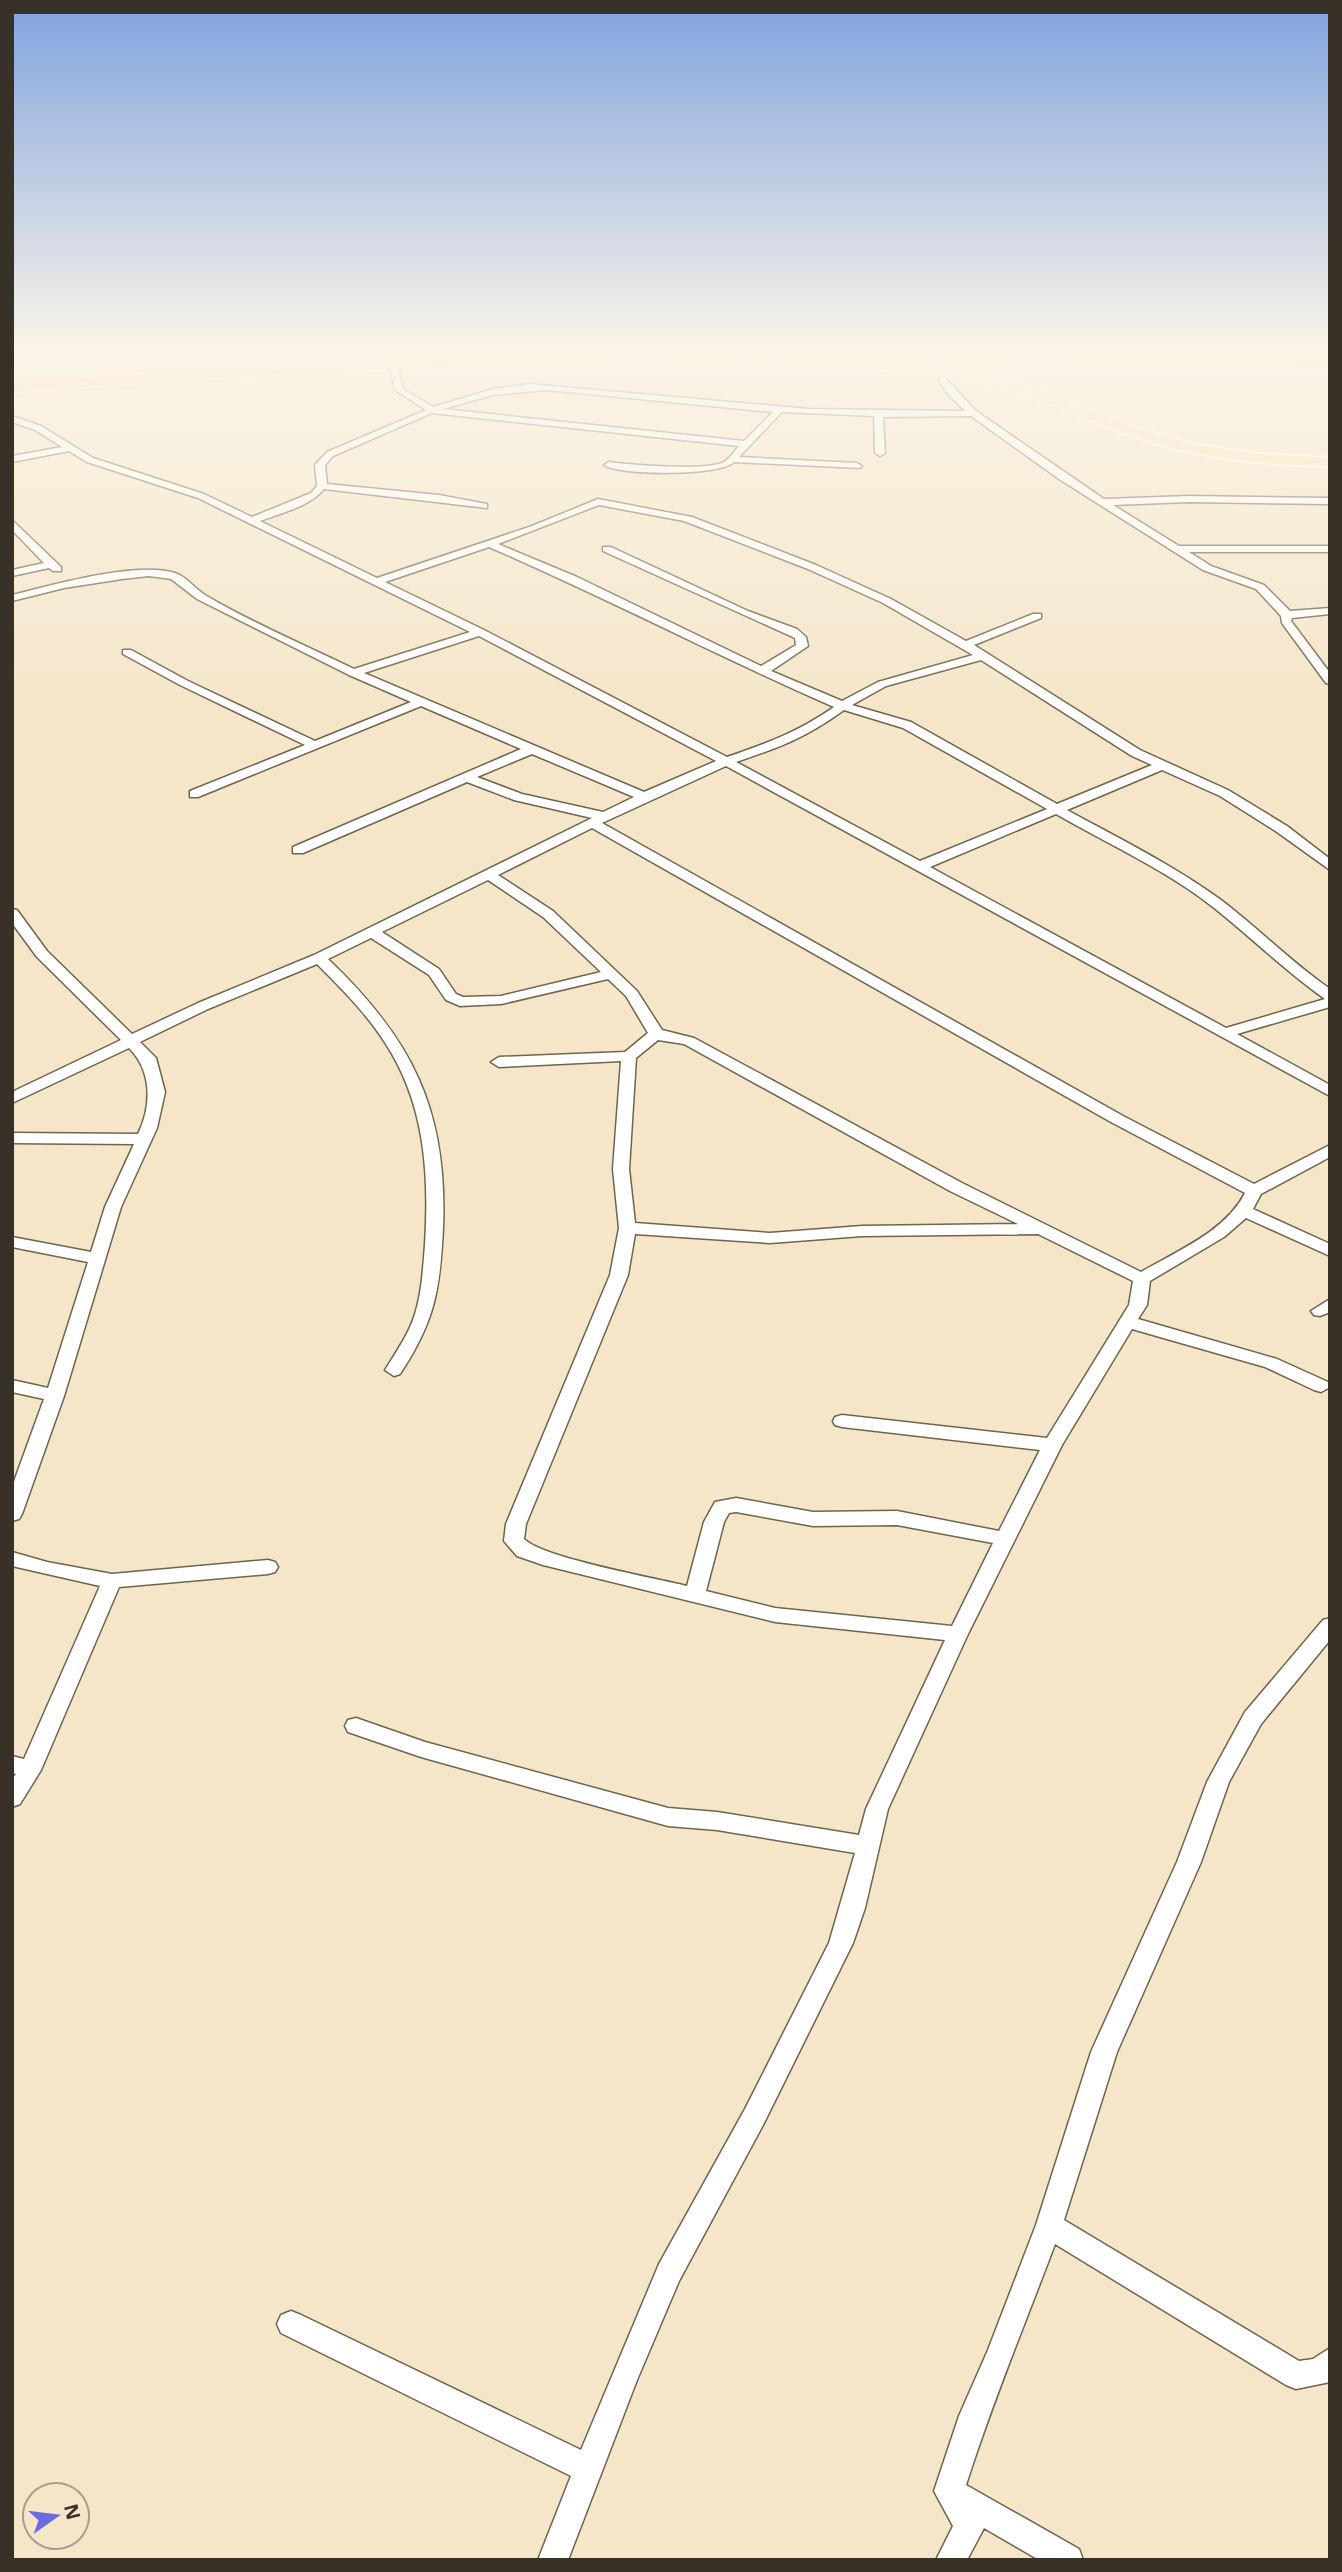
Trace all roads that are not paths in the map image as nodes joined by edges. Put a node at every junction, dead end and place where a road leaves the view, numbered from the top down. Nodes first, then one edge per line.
1 (121, 472) edge
2 (321, 472) edge
3 (1055, 472) edge
4 (322, 486) junction
5 (1330, 501) edge
6 (1102, 502) junction
7 (484, 506) dead end
8 (251, 521) junction
9 (13, 525) edge
10 (490, 544) junction
11 (607, 549) dead end
12 (1330, 549) edge
13 (1181, 550) junction
14 (12, 573) edge
15 (374, 582) junction
16 (12, 598) edge
17 (1330, 611) edge
18 (1287, 615) junction
19 (1037, 616) dead end
20 (480, 632) junction
21 (965, 645) junction
22 (127, 652) dead end
23 (981, 656) junction
24 (762, 671) junction
25 (354, 673) junction
26 (1330, 681) edge
27 (419, 703) junction
28 (842, 706) junction
29 (317, 746) junction
30 (534, 748) junction
31 (726, 761) junction
32 (1163, 765) junction
33 (466, 777) junction
34 (194, 794) dead end
35 (644, 797) junction
36 (1054, 809) junction
37 (601, 820) junction
38 (298, 850) dead end
39 (920, 866) junction
40 (1330, 866) edge
41 (488, 874) junction
42 (12, 913) edge
43 (372, 932) junction
44 (319, 958) junction
45 (611, 974) junction
46 (1330, 996) edge
47 (1330, 1002) edge
48 (1225, 1033) junction
49 (657, 1035) junction
50 (131, 1039) junction
51 (629, 1056) junction
52 (499, 1062) dead end
53 (1330, 1091) edge
54 (12, 1098) edge
55 (12, 1138) edge
56 (142, 1139) junction
57 (1330, 1150) edge
58 (1249, 1201) junction
59 (628, 1228) junction
60 (1046, 1229) junction
61 (12, 1242) edge
62 (1330, 1251) edge
63 (96, 1258) junction
64 (1142, 1279) junction
65 (1128, 1322) junction
66 (394, 1370) dead end
67 (12, 1386) edge
68 (1321, 1386) dead end
69 (55, 1396) junction
70 (842, 1421) dead end
71 (1052, 1445) junction
72 (12, 1514) edge
73 (1007, 1539) junction
74 (12, 1559) edge
75 (268, 1567) dead end
76 (111, 1581) junction
77 (695, 1595) junction
78 (1330, 1626) edge
79 (958, 1634) junction
80 (356, 1726) dead end
81 (21, 1767) edge
82 (12, 1798) edge
83 (868, 1846) junction
84 (1049, 2225) junction
85 (291, 2324) dead end
86 (1330, 2362) edge
87 (589, 2469) junction
88 (949, 2491) junction
89 (553, 2560) edge
90 (951, 2560) edge
91 (1068, 2560) edge

1 - 8 street
2 - 4 street
3 - 6 street
4 - 7 street
4 - 8 street
5 - 6 street
6 - 13 street
8 - 15 street
9 - 14 street
10 - 15 street
10 - 21 street
10 - 24 street
11 - 24 street
12 - 13 street
13 - 18 street
15 - 20 street
16 - 25 street
17 - 18 street
18 - 26 street
19 - 21 street
20 - 25 street
20 - 31 street
21 - 23 street
22 - 29 street
23 - 28 street
23 - 32 street
24 - 28 street
25 - 27 street
27 - 29 street
27 - 30 street
28 - 31 street
28 - 36 street
29 - 34 street
30 - 33 street
30 - 35 street
31 - 35 street
31 - 39 street
32 - 36 street
32 - 40 street
33 - 37 street
33 - 38 street
35 - 37 street
36 - 39 street
36 - 46 street
37 - 41 street
37 - 58 street
39 - 48 street
41 - 43 street
41 - 45 street
42 - 50 street
43 - 44 street
43 - 45 street
44 - 50 street
44 - 66 street
45 - 49 street
47 - 48 street
48 - 53 street
49 - 51 street
49 - 60 street
50 - 54 street
50 - 56 street
51 - 52 street
51 - 59 street
55 - 56 street
56 - 63 street
57 - 58 street
58 - 62 street
58 - 64 street
59 - 60 street
59 - 77 street
60 - 64 street
61 - 63 street
63 - 69 street
64 - 65 street
65 - 68 street
65 - 71 street
67 - 69 street
69 - 72 street
70 - 71 street
71 - 73 street
73 - 77 street
73 - 79 street
74 - 76 street
75 - 76 street
76 - 81 street
77 - 79 street
78 - 84 street
79 - 83 street
80 - 83 street
81 - 82 street
83 - 87 street
84 - 86 street
84 - 88 street
85 - 87 street
87 - 89 street
88 - 90 street
88 - 91 street

